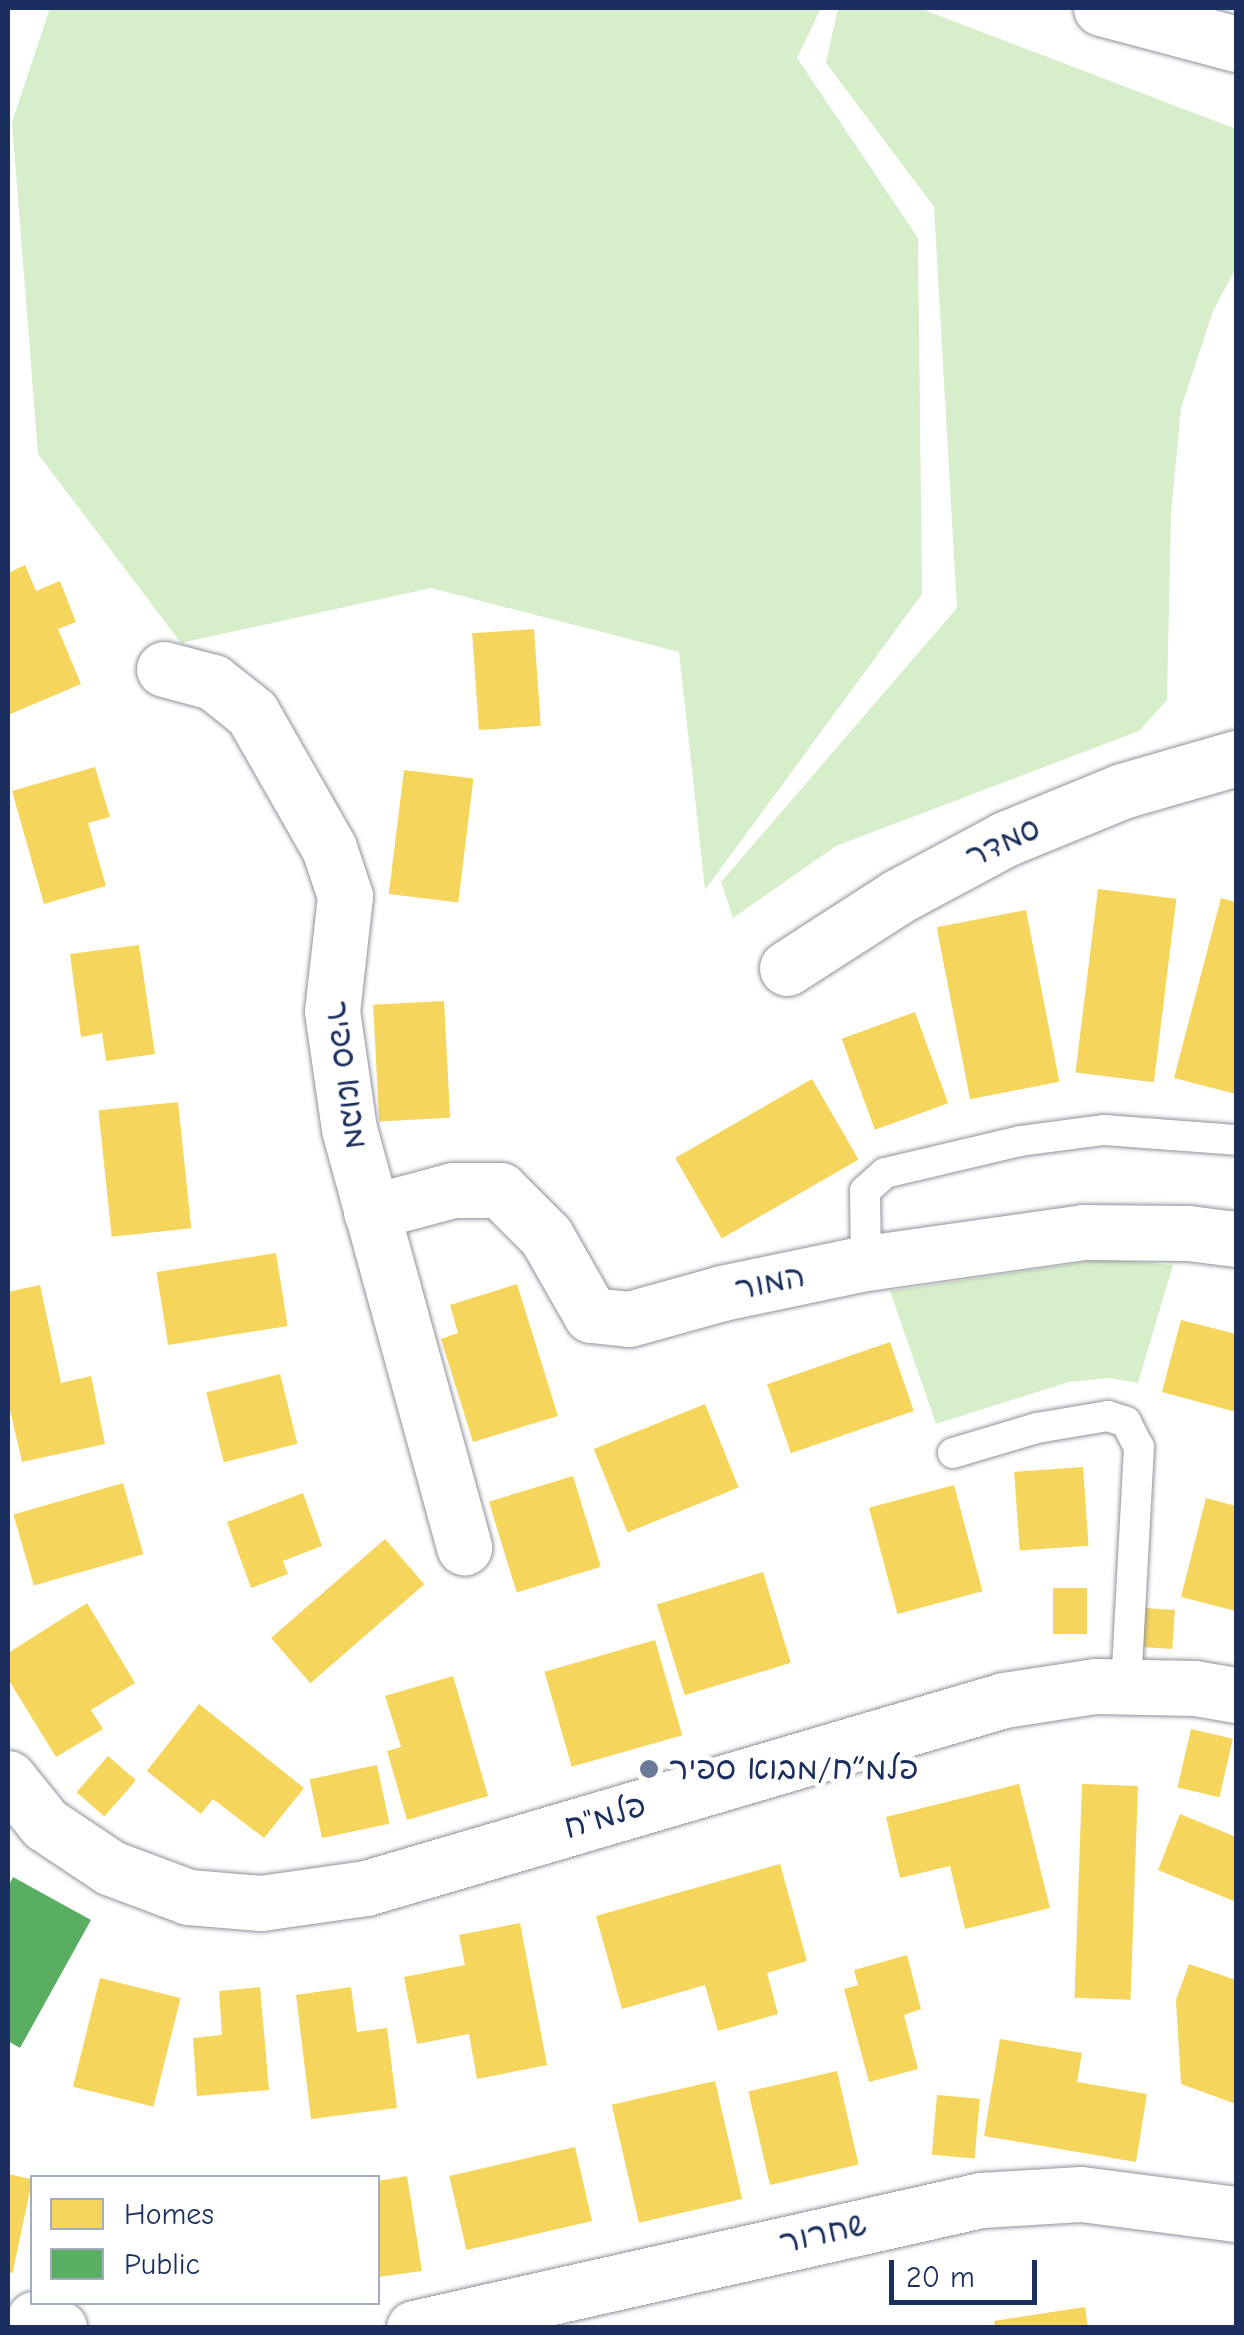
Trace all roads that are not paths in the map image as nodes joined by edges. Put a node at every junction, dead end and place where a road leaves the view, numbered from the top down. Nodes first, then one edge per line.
1 (1101, 8) edge
2 (1236, 44) edge
3 (164, 670) dead end
4 (1236, 758) edge
5 (787, 968) dead end
6 (1236, 1140) edge
7 (372, 1212) junction
8 (1236, 1239) edge
9 (866, 1264) junction
10 (954, 1453) dead end
11 (464, 1547) dead end
12 (1126, 1686) junction
13 (1236, 1695) edge
14 (8, 1778) edge
15 (1236, 2214) edge
16 (414, 2328) edge

1 - 2 street
3 - 7 street, מבוא ספיר
4 - 5 street, סמדר
6 - 9 lane
7 - 9 street, המור
7 - 11 street, מבוא ספיר
8 - 9 street, המור
10 - 12 lane
12 - 13 street, פלמ"ח
12 - 14 street, פלמ"ח
15 - 16 street, שחרור

